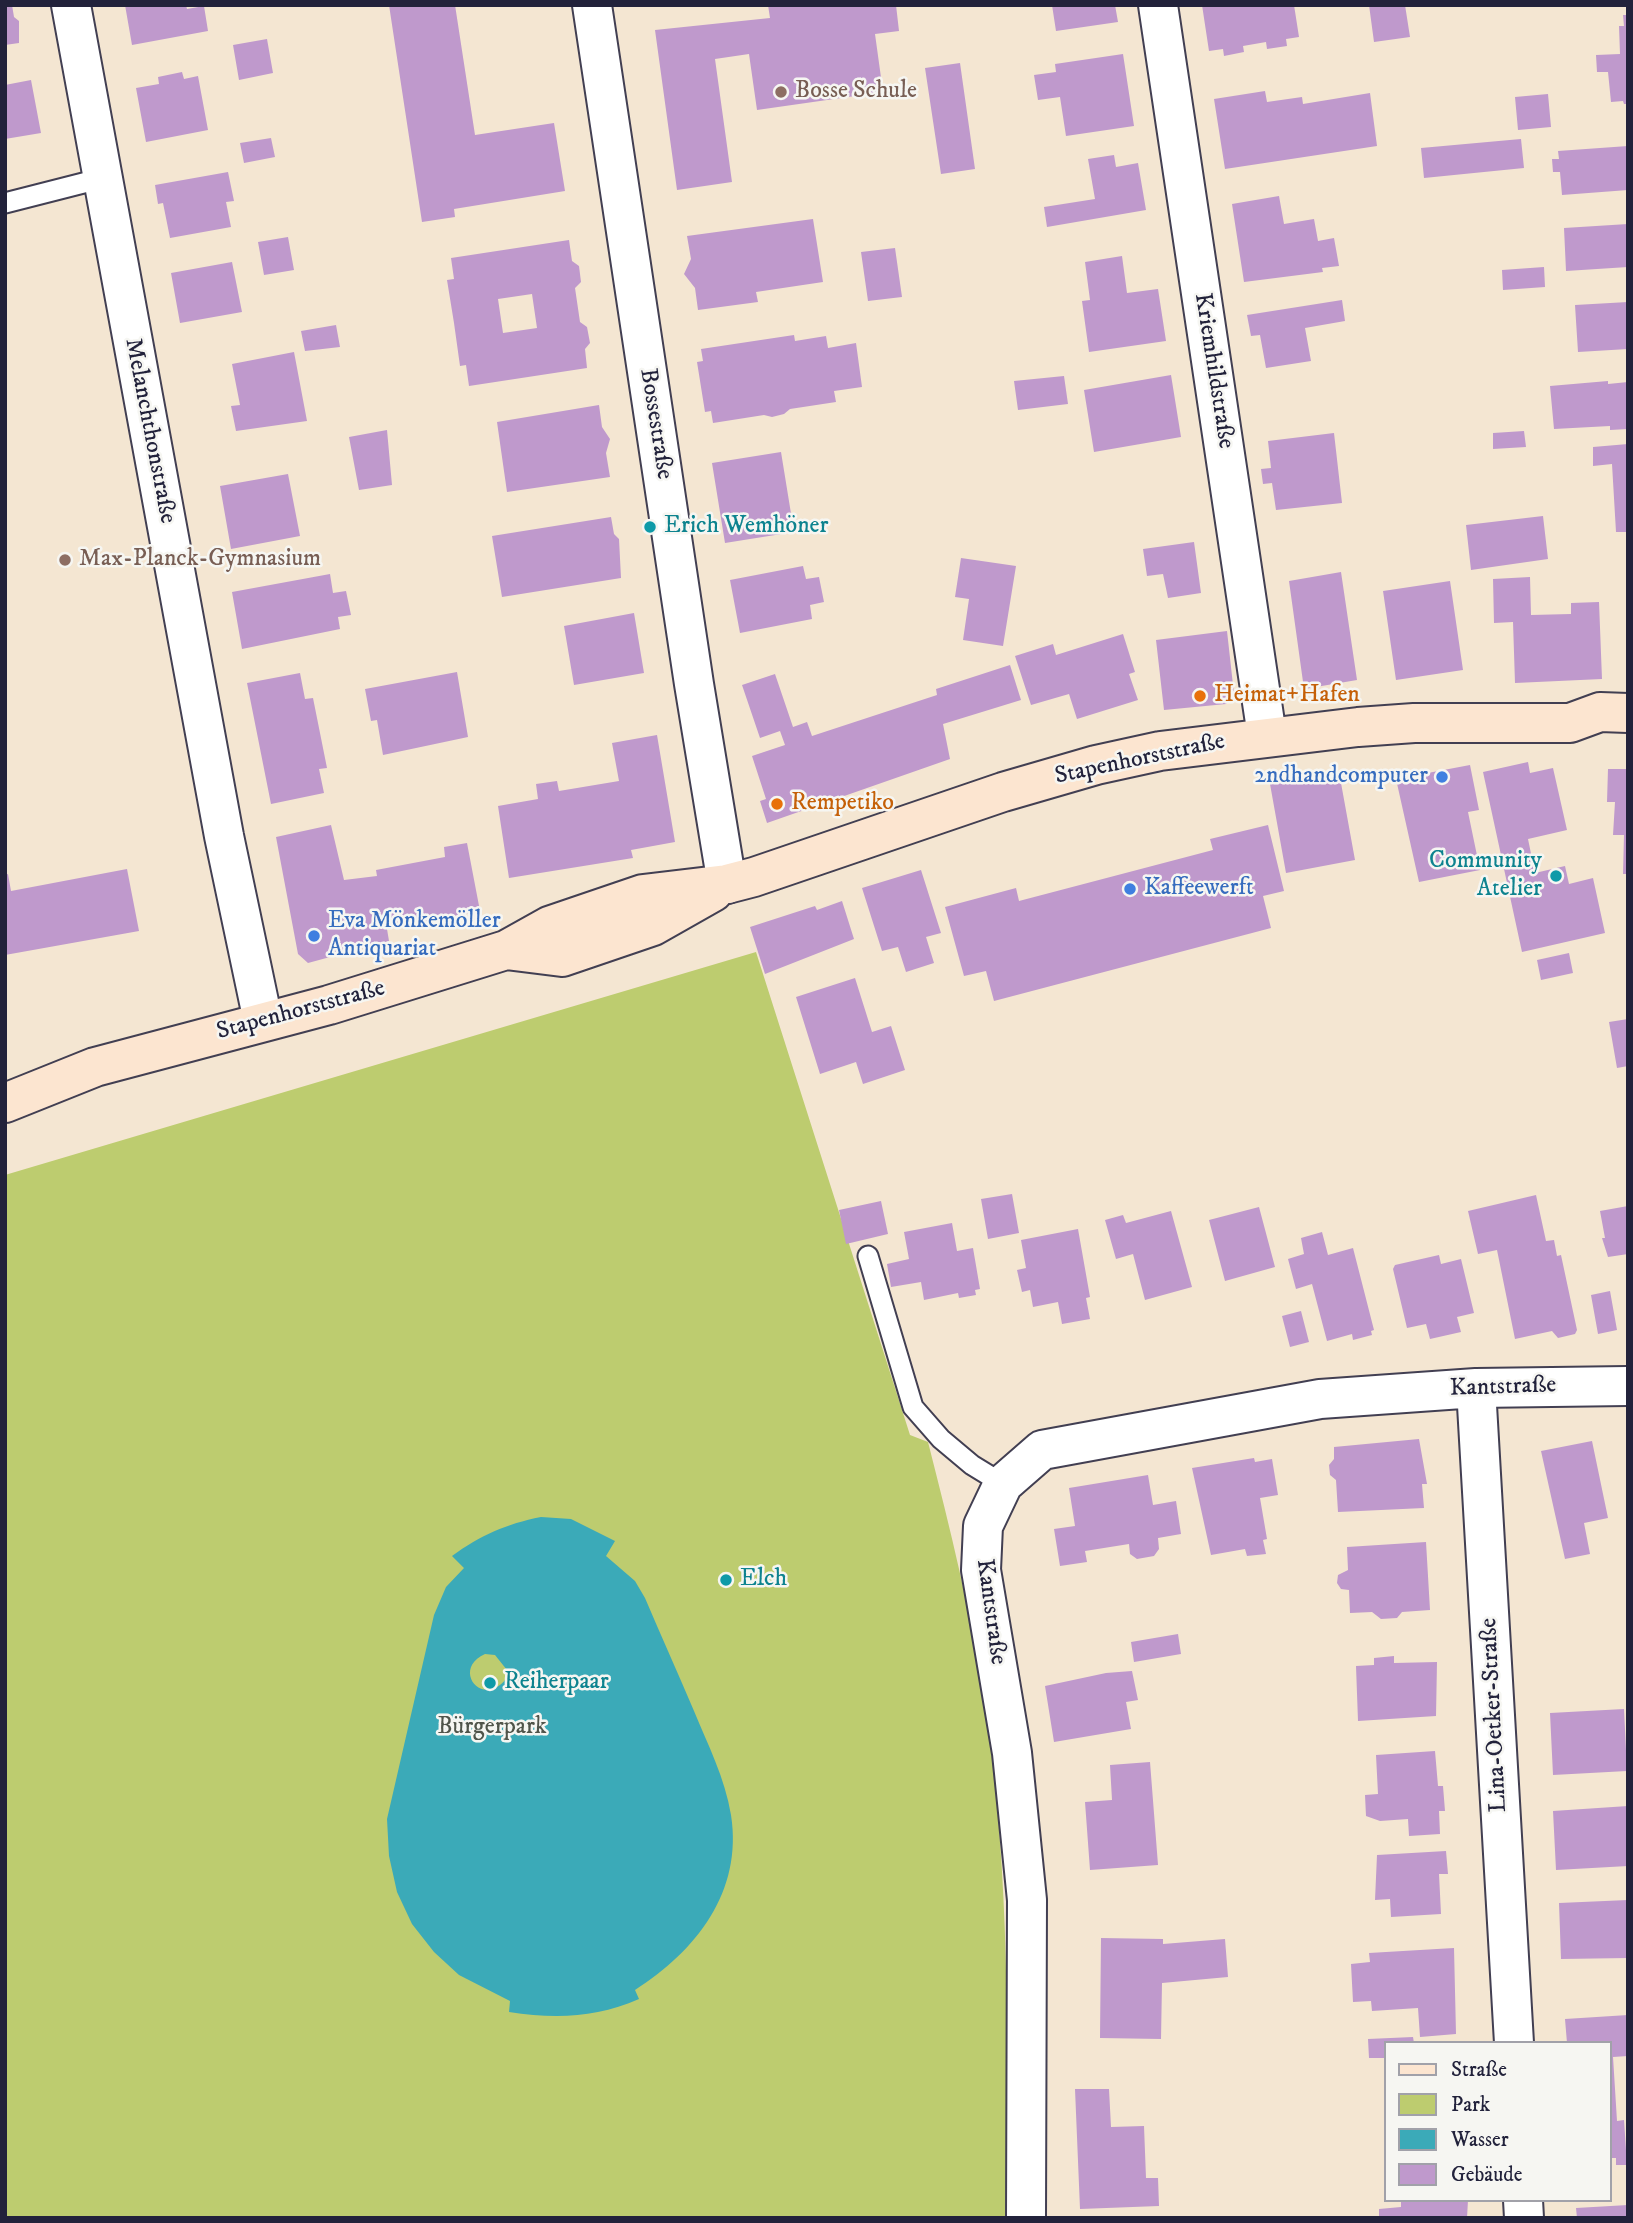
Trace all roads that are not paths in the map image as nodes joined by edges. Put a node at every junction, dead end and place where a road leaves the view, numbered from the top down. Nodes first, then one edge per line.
1 (71, 5) edge
2 (592, 5) edge
3 (1158, 5) edge
4 (103, 178) junction
5 (5, 202) edge
6 (1628, 713) edge
7 (1570, 723) junction
8 (1267, 736) junction
9 (1628, 738) edge
10 (727, 884) junction
11 (262, 1021) junction
12 (96, 1067) junction
13 (5, 1073) edge
14 (5, 1103) edge
15 (867, 1256) dead end
16 (1628, 1386) edge
17 (1476, 1388) junction
18 (1003, 1484) junction
19 (1514, 2041) edge
20 (1026, 2218) edge

1 - 4 street, Melanchthonstraße
2 - 10 street, Bossestraße
3 - 8 street, Kriemhildstraße
4 - 5 lane
4 - 11 street, Melanchthonstraße
6 - 7 main road, Stapenhorststraße
7 - 8 main road, Stapenhorststraße
7 - 9 main road, Stapenhorststraße
8 - 10 main road, Stapenhorststraße
10 - 11 main road, Stapenhorststraße
11 - 12 main road, Stapenhorststraße
12 - 13 main road, Stapenhorststraße
12 - 14 main road, Stapenhorststraße
15 - 18 lane
16 - 17 street, Kantstraße
17 - 18 street, Kantstraße
17 - 19 street, Lina-Oetker-Straße
18 - 20 street, Kantstraße

